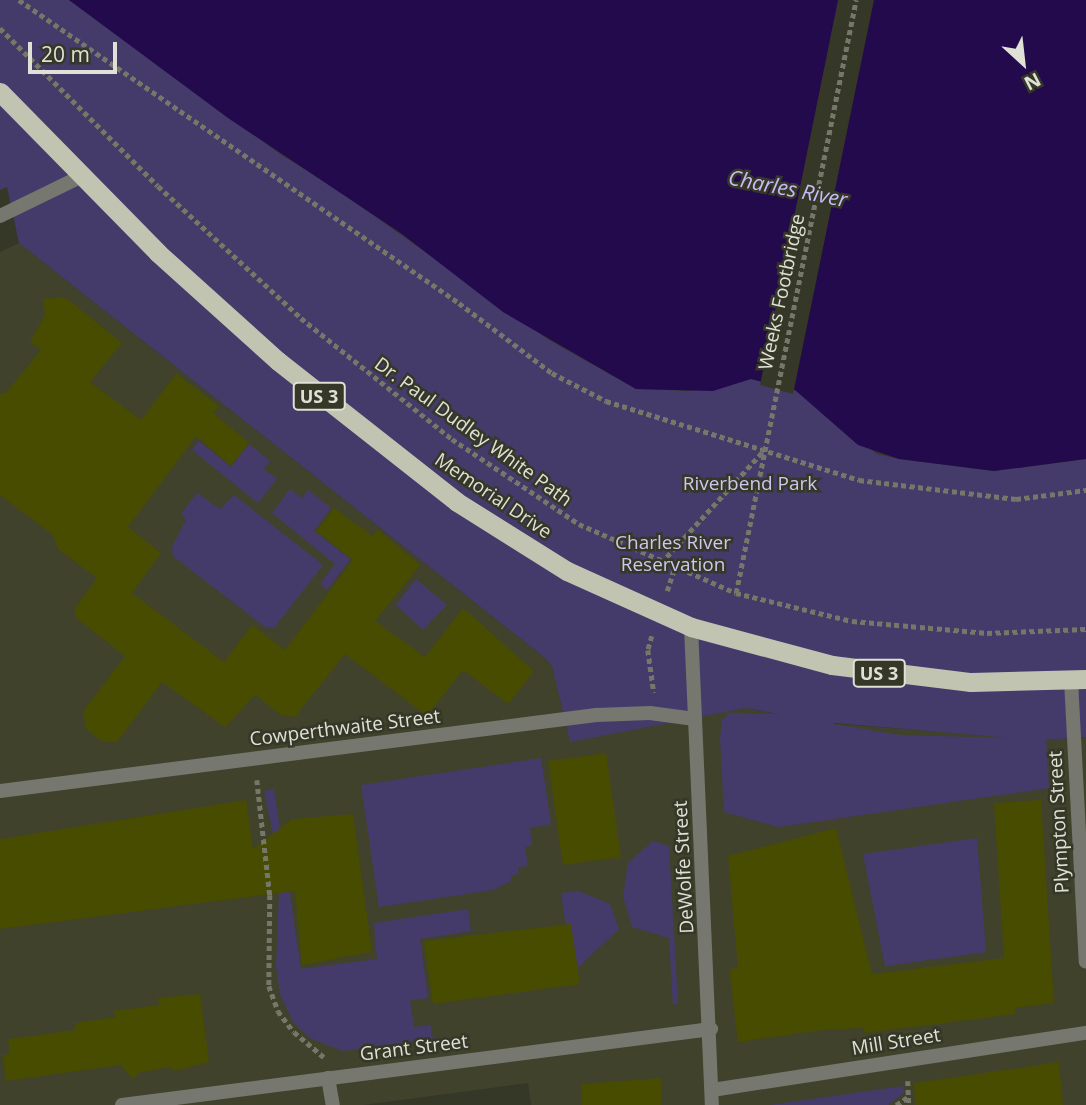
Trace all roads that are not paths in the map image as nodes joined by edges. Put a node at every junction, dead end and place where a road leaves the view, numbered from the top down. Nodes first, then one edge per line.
1 (0, 92) edge
2 (82, 176) junction
3 (0, 216) edge
4 (691, 627) junction
5 (1079, 679) edge
6 (695, 719) junction
7 (0, 791) edge
8 (1086, 962) edge
9 (711, 1029) junction
10 (1086, 1033) edge
11 (328, 1078) junction
12 (712, 1090) junction
13 (122, 1105) edge
14 (333, 1105) edge
15 (712, 1105) edge

1 - 2 highway, Memorial Drive / US 3
2 - 3 street
2 - 4 highway, Memorial Drive / US 3
4 - 5 highway, Memorial Drive / US 3
4 - 6 street, DeWolfe Street
5 - 8 street, Plympton Street
6 - 7 street, Cowperthwaite Street
6 - 9 street, DeWolfe Street
9 - 11 street, Grant Street
9 - 12 street, DeWolfe Street
10 - 12 street, Mill Street
11 - 13 street, Grant Street
11 - 14 street
12 - 15 street, DeWolfe Street

